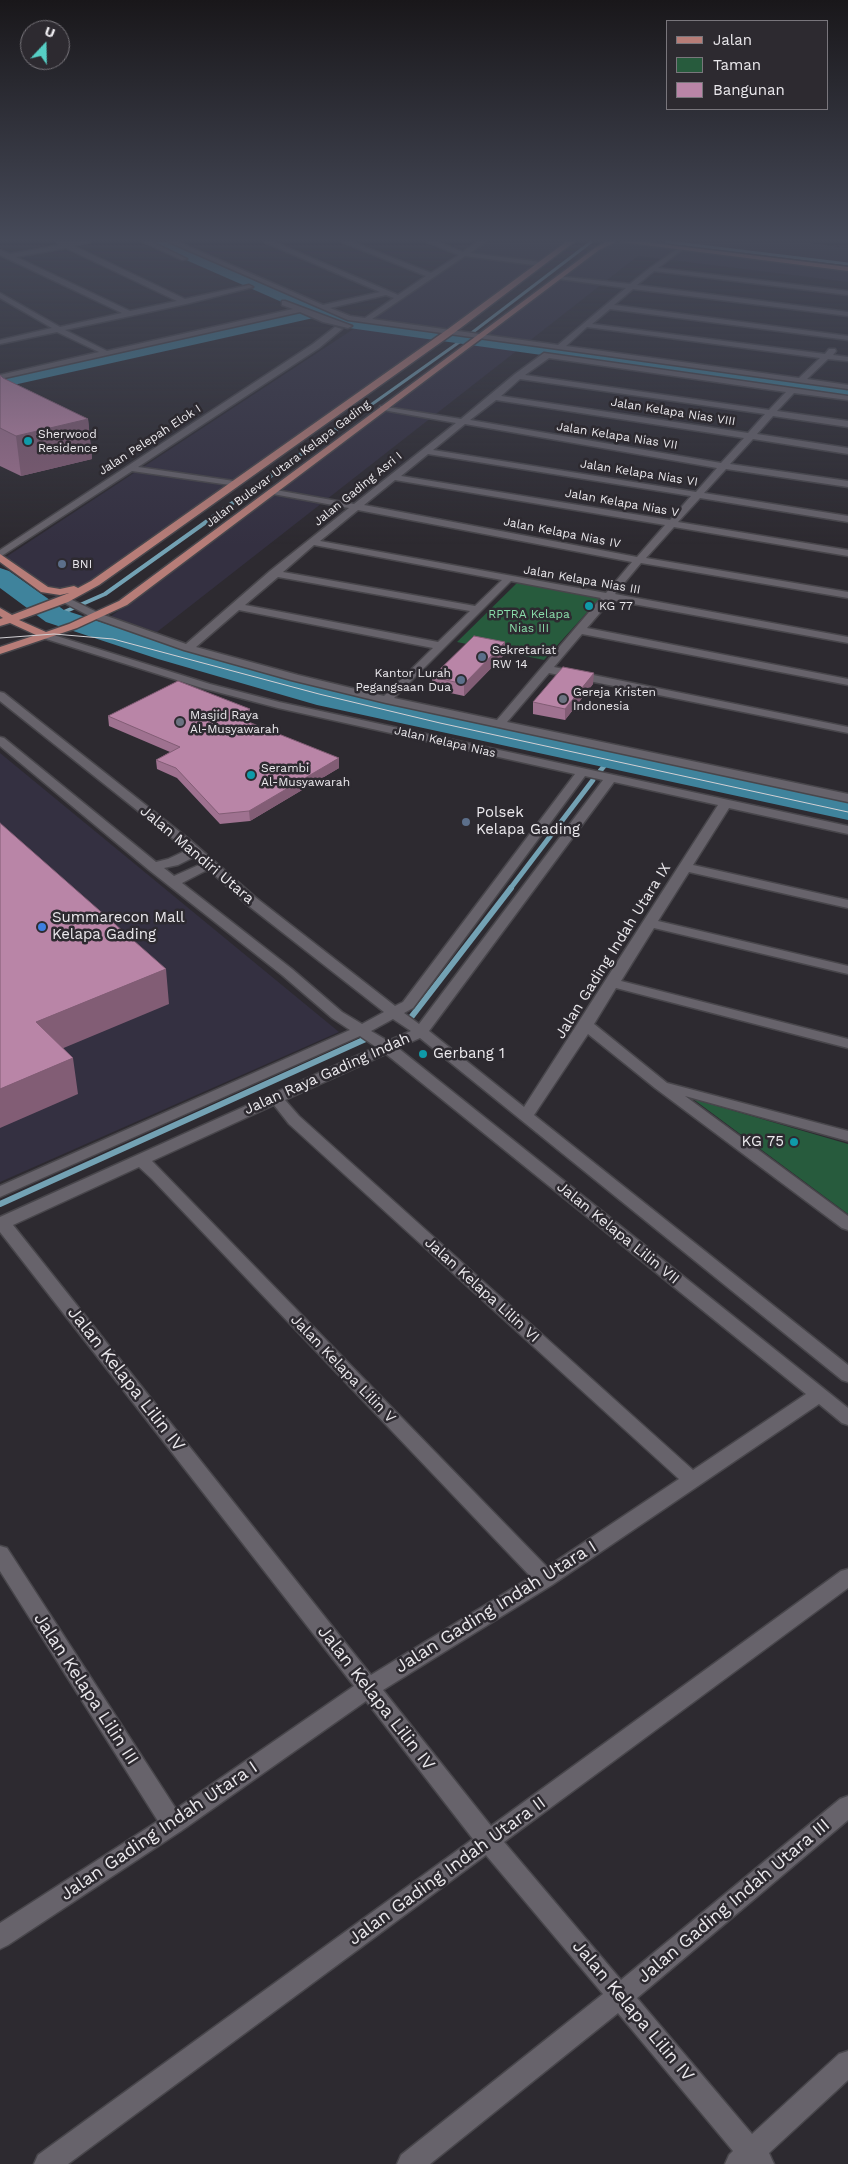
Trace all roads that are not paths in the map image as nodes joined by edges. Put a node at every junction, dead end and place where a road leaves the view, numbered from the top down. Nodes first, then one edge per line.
1 (86, 343) edge
2 (152, 343) edge
3 (320, 343) edge
4 (435, 343) edge
5 (470, 343) edge
6 (524, 343) edge
7 (565, 343) edge
8 (726, 343) edge
9 (840, 343) edge
10 (561, 346) junction
11 (106, 353) junction
12 (828, 356) junction
13 (848, 359) edge
14 (518, 376) junction
15 (0, 377) edge
16 (801, 380) junction
17 (848, 387) edge
18 (792, 390) junction
19 (494, 397) junction
20 (848, 398) edge
21 (383, 408) junction
22 (773, 414) junction
23 (462, 423) junction
24 (848, 424) edge
25 (751, 437) junction
26 (426, 451) junction
27 (848, 451) edge
28 (725, 466) junction
29 (130, 468) junction
30 (393, 477) junction
31 (234, 484) junction
32 (848, 484) edge
33 (273, 491) junction
34 (696, 495) junction
35 (356, 506) junction
36 (848, 519) edge
37 (671, 524) junction
38 (312, 542) junction
39 (848, 553) edge
40 (0, 555) edge
41 (639, 560) junction
42 (274, 573) junction
43 (508, 579) junction
44 (94, 582) junction
45 (848, 595) edge
46 (608, 597) junction
47 (67, 602) junction
48 (237, 606) junction
49 (477, 609) junction
50 (0, 611) edge
51 (92, 615) junction
52 (12, 620) junction
53 (0, 623) edge
54 (579, 630) junction
55 (47, 636) junction
56 (848, 640) edge
57 (440, 646) junction
58 (188, 648) junction
59 (0, 651) edge
60 (545, 669) junction
61 (848, 682) edge
62 (0, 695) edge
63 (386, 700) junction
64 (500, 724) junction
65 (848, 730) edge
66 (0, 740) edge
67 (582, 772) junction
68 (610, 779) junction
69 (848, 798) edge
70 (726, 803) junction
71 (848, 830) edge
72 (196, 851) junction
73 (154, 867) junction
74 (685, 867) junction
75 (212, 868) junction
76 (172, 882) junction
77 (848, 904) edge
78 (651, 923) junction
79 (848, 970) edge
80 (613, 982) junction
81 (396, 1013) junction
82 (586, 1025) junction
83 (360, 1031) junction
84 (421, 1032) junction
85 (848, 1044) edge
86 (387, 1047) junction
87 (660, 1085) junction
88 (275, 1098) junction
89 (526, 1116) junction
90 (848, 1136) edge
91 (141, 1160) junction
92 (0, 1192) edge
93 (1, 1223) edge
94 (848, 1224) edge
95 (848, 1375) edge
96 (820, 1395) junction
97 (848, 1418) edge
98 (692, 1480) junction
99 (0, 1554) edge
100 (848, 1577) edge
101 (545, 1579) junction
102 (368, 1688) junction
103 (848, 1806) edge
104 (173, 1824) junction
105 (488, 1840) junction
106 (0, 1937) edge
107 (620, 1996) junction
108 (848, 2064) edge
109 (750, 2160) edge
110 (46, 2164) edge
111 (410, 2164) edge

1 - 11 street
2 - 11 street
3 - 29 street, Jalan Pelepah Elok I
4 - 31 main road, Jalan Bulevar Utara Kelapa Gading
5 - 21 main road, Jalan Bulevar Utara Kelapa Gading
6 - 10 street
7 - 10 street
8 - 12 street
9 - 12 street
10 - 16 street
11 - 15 street
12 - 13 street
12 - 16 street
14 - 18 street, Jalan Gading Asri I
14 - 19 street, Jalan Gading Asri I
14 - 22 street
16 - 17 street
18 - 20 street
18 - 22 street
19 - 23 street, Jalan Gading Asri I
19 - 25 street, Jalan Kelapa Nias VIII
21 - 23 street, Jalan Kelapa Nias VII
21 - 33 main road, Jalan Bulevar Utara Kelapa Gading
22 - 24 street
22 - 25 street
23 - 26 street, Jalan Gading Asri I
23 - 28 street, Jalan Kelapa Nias VII
25 - 27 street, Jalan Kelapa Nias VIII
25 - 28 street
26 - 30 street, Jalan Gading Asri I
26 - 34 street, Jalan Kelapa Nias VI
28 - 32 street, Jalan Kelapa Nias VII
28 - 34 street
29 - 31 street
29 - 40 street, Jalan Pelepah Elok I
30 - 35 street, Jalan Gading Asri I
30 - 37 street, Jalan Kelapa Nias V
31 - 44 main road, Jalan Bulevar Utara Kelapa Gading
33 - 35 street, Jalan Kelapa Nias IV
33 - 51 main road, Jalan Bulevar Utara Kelapa Gading
34 - 36 street, Jalan Kelapa Nias VI
34 - 37 street
35 - 38 street, Jalan Gading Asri I
35 - 41 street, Jalan Kelapa Nias IV
37 - 39 street, Jalan Kelapa Nias V
37 - 41 street
38 - 42 street, Jalan Gading Asri I
38 - 43 street, Jalan Kelapa Nias III
40 - 44 main road
41 - 45 street, Jalan Kelapa Nias IV
41 - 46 street
42 - 48 street, Jalan Gading Asri I
42 - 49 street
43 - 46 street, Jalan Kelapa Nias III
43 - 49 street
44 - 47 main road, Jalan Bulevar Utara Kelapa Gading
46 - 54 street
46 - 56 street, Jalan Kelapa Nias III
47 - 51 street, Jalan Kelapa Nias
47 - 52 main road, Jalan Bulevar Utara Kelapa Gading
48 - 57 street
48 - 58 street, Jalan Gading Asri I
49 - 57 street
50 - 52 main road
51 - 55 main road, Jalan Bulevar Utara Kelapa Gading
51 - 58 street, Jalan Kelapa Nias
52 - 53 main road, Jalan Bulevar Utara Kelapa Gading
52 - 55 main road
54 - 60 street
54 - 61 street
55 - 59 main road, Jalan Bulevar Utara Kelapa Gading
55 - 67 street, Jalan Kelapa Nias
57 - 63 street
58 - 63 street, Jalan Kelapa Nias
60 - 64 street
60 - 65 street
62 - 72 street, Jalan Mandiri Utara
63 - 64 street, Jalan Kelapa Nias
64 - 69 street, Jalan Kelapa Nias
66 - 73 street
67 - 68 street, Jalan Kelapa Nias
67 - 81 street, Jalan Raya Gading Indah
68 - 70 street, Jalan Kelapa Nias
68 - 84 street, Jalan Raya Gading Indah
70 - 71 street, Jalan Kelapa Nias
70 - 74 street, Jalan Gading Indah Utara IX
72 - 73 street
72 - 75 street, Jalan Mandiri Utara
73 - 76 street
74 - 77 street
74 - 78 street, Jalan Gading Indah Utara IX
75 - 76 street
75 - 81 street, Jalan Mandiri Utara
76 - 83 street
78 - 79 street
78 - 80 street, Jalan Gading Indah Utara IX
80 - 82 street, Jalan Gading Indah Utara IX
80 - 85 street
81 - 83 street, Jalan Raya Gading Indah
81 - 84 street, Jalan Mandiri Utara
82 - 87 street
82 - 89 street, Jalan Gading Indah Utara IX
83 - 86 street, Jalan Kelapa Lilin VII
83 - 92 street, Jalan Raya Gading Indah
84 - 86 street, Jalan Raya Gading Indah
84 - 89 street
86 - 88 street, Jalan Raya Gading Indah
86 - 96 street, Jalan Kelapa Lilin VII
87 - 90 street
87 - 94 street
88 - 91 street, Jalan Raya Gading Indah
88 - 98 street, Jalan Kelapa Lilin VI
89 - 95 street
91 - 93 street, Jalan Raya Gading Indah
91 - 101 street, Jalan Kelapa Lilin V
93 - 102 street, Jalan Kelapa Lilin IV
96 - 97 street, Jalan Kelapa Lilin VII
96 - 98 street, Jalan Gading Indah Utara I
98 - 101 street, Jalan Gading Indah Utara I
99 - 104 street, Jalan Kelapa Lilin III
100 - 105 street, Jalan Gading Indah Utara II
101 - 102 street, Jalan Gading Indah Utara I
102 - 104 street, Jalan Gading Indah Utara I
102 - 105 street, Jalan Kelapa Lilin IV
103 - 107 street, Jalan Gading Indah Utara III
104 - 106 street, Jalan Gading Indah Utara I
105 - 107 street, Jalan Kelapa Lilin IV
105 - 110 street, Jalan Gading Indah Utara II
107 - 109 street, Jalan Kelapa Lilin IV
107 - 111 street, Jalan Gading Indah Utara III
108 - 109 street

